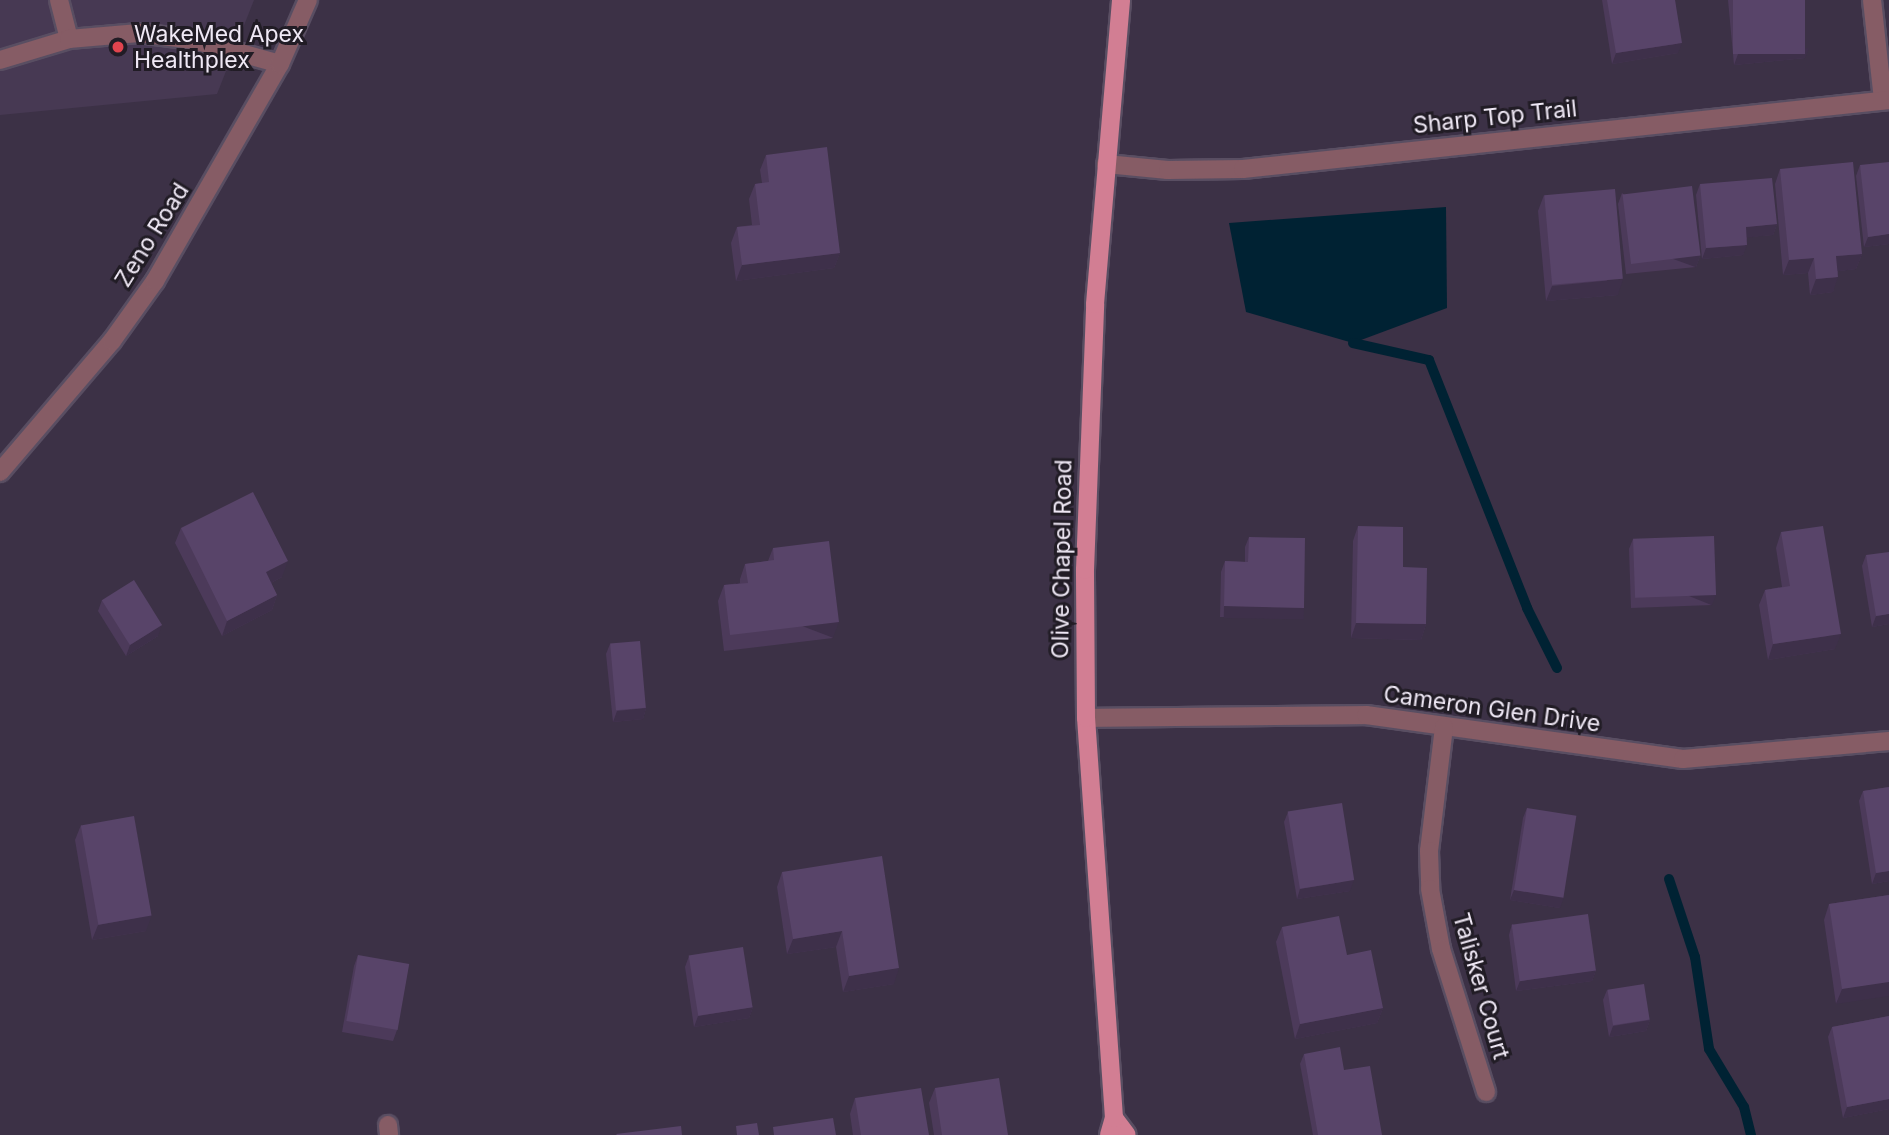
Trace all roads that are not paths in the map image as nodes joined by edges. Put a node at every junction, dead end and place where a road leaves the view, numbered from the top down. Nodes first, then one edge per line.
1 (59, 0) edge
2 (308, 0) edge
3 (1121, 0) edge
4 (1872, 0) edge
5 (69, 39) junction
6 (0, 60) edge
7 (280, 64) junction
8 (1886, 100) edge
9 (1106, 164) junction
10 (0, 472) edge
11 (1086, 718) junction
12 (1444, 727) junction
13 (1889, 741) edge
14 (1486, 1092) dead end
15 (1112, 1126) edge
16 (1127, 1135) edge

1 - 5 street
2 - 7 street, Zeno Road
3 - 9 main road, Olive Chapel Road
4 - 8 street
5 - 6 street
5 - 7 street
7 - 10 street, Zeno Road
8 - 9 street, Sharp Top Trail
9 - 11 main road, Olive Chapel Road
11 - 12 street, Cameron Glen Drive
11 - 15 main road, Olive Chapel Road
12 - 13 street, Cameron Glen Drive
12 - 14 street, Talisker Court
15 - 16 main road, Olive Chapel Road

